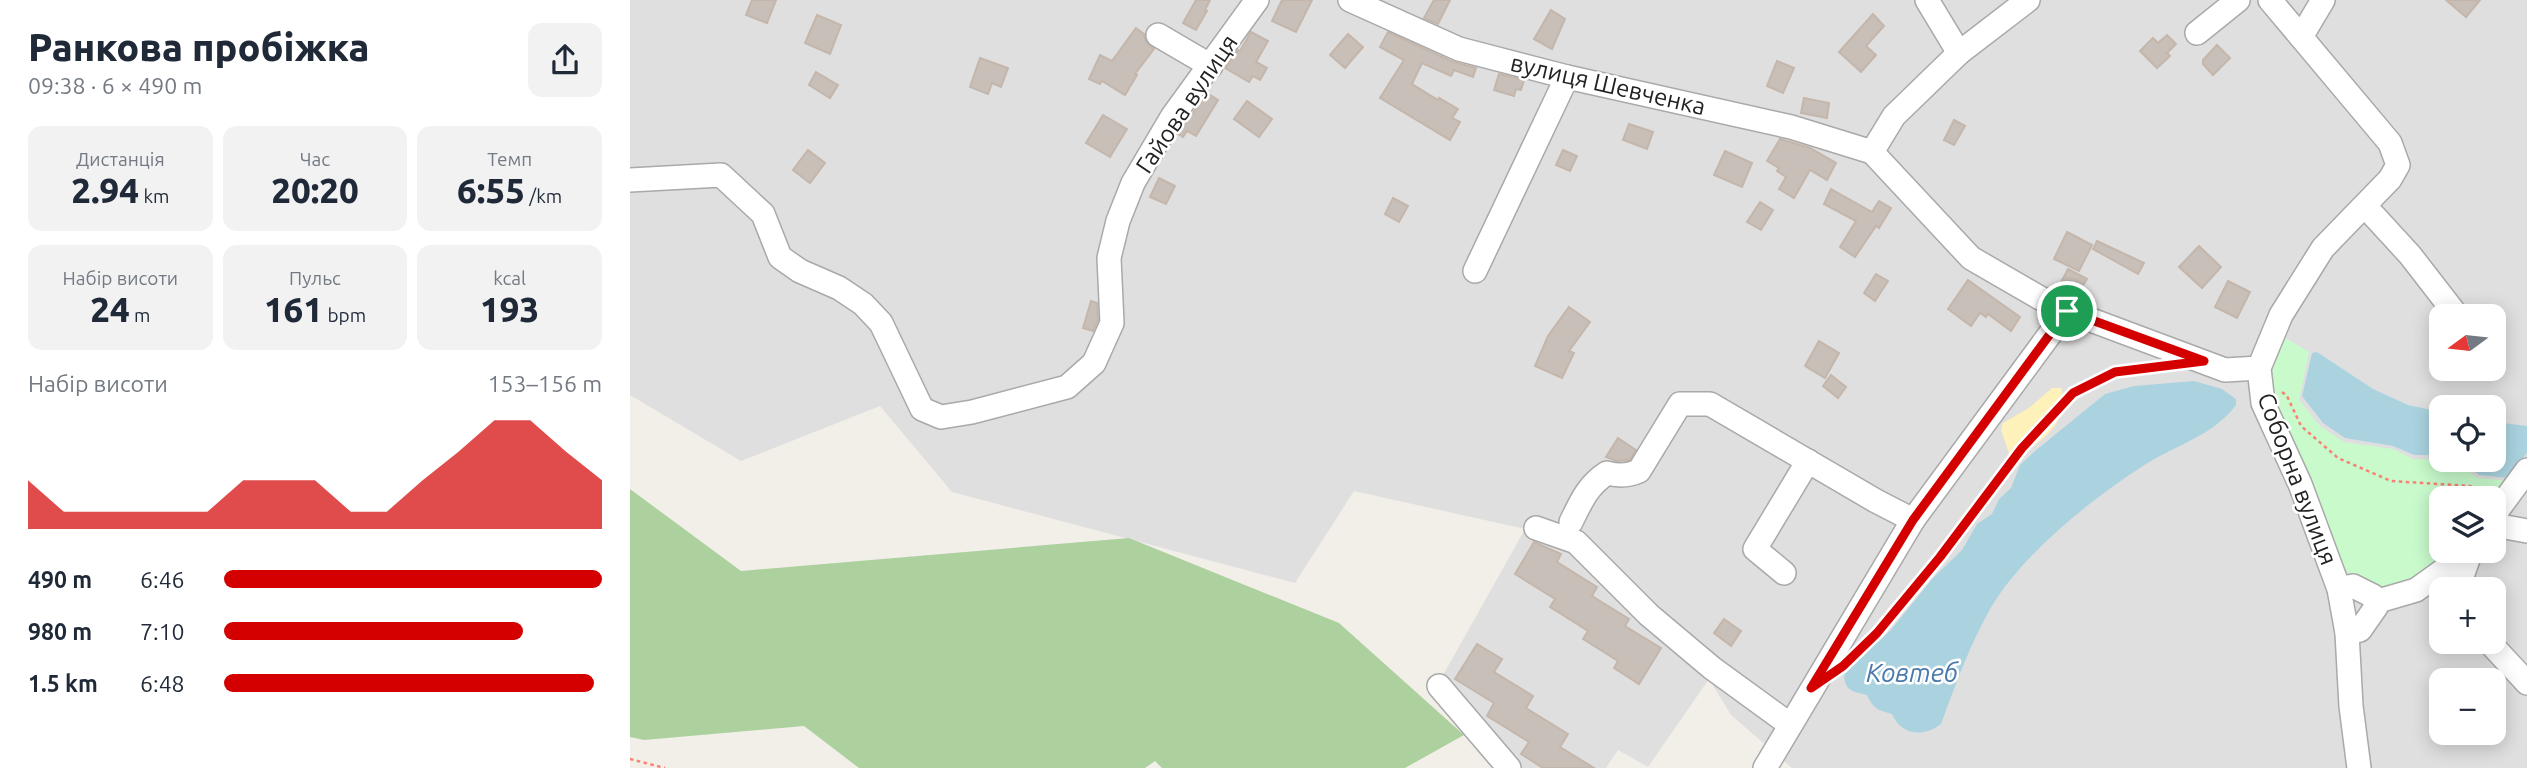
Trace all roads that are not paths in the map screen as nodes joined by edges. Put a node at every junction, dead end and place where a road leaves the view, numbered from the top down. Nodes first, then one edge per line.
1 (1257, 0) edge
2 (1350, 0) edge
3 (1927, 0) edge
4 (2028, 0) edge
5 (2238, 0) edge
6 (2270, 0) edge
7 (2323, 0) edge
8 (2197, 33) dead end
9 (1158, 35) dead end
10 (2301, 37) junction
11 (1959, 53) junction
12 (1211, 66) junction
13 (1567, 77) junction
14 (1872, 152) junction
15 (630, 180) edge
16 (2365, 206) junction
17 (1475, 271) dead end
18 (2448, 304) edge
19 (2067, 311) junction
20 (2259, 376) junction
21 (1808, 461) junction
22 (2527, 470) edge
23 (2506, 498) edge
24 (1913, 520) junction
25 (1571, 522) dead end
26 (1536, 527) dead end
27 (2506, 527) edge
28 (2527, 531) edge
29 (2454, 563) edge
30 (1784, 573) dead end
31 (2339, 589) junction
32 (2416, 590) junction
33 (2429, 592) edge
34 (2375, 602) junction
35 (2347, 633) junction
36 (2500, 654) edge
37 (2527, 683) edge
38 (1439, 686) dead end
39 (1789, 724) junction
40 (1509, 768) edge
41 (1765, 768) edge
42 (2359, 768) edge

1 - 12 street, Гайова вулиця
2 - 13 street, вулиця Шевченка
3 - 11 street
4 - 11 street
5 - 8 street
6 - 10 street
7 - 10 street
9 - 12 street
10 - 16 street
11 - 14 street
12 - 15 street, Гайова вулиця
13 - 14 street, вулиця Шевченка
13 - 17 street
14 - 19 street, вулиця Шевченка
16 - 18 street
16 - 20 street
19 - 20 street, вулиця Шевченка
19 - 24 street
20 - 31 street, Соборна вулиця
21 - 24 street
21 - 25 street
21 - 30 street
22 - 23 street
24 - 39 street
26 - 39 street
27 - 28 street
29 - 32 street
31 - 34 street, Соборна вулиця
31 - 35 street, Соборна вулиця
32 - 33 street
32 - 34 street
34 - 35 street
35 - 42 street, Соборна вулиця
36 - 37 street
38 - 40 street
39 - 41 street

